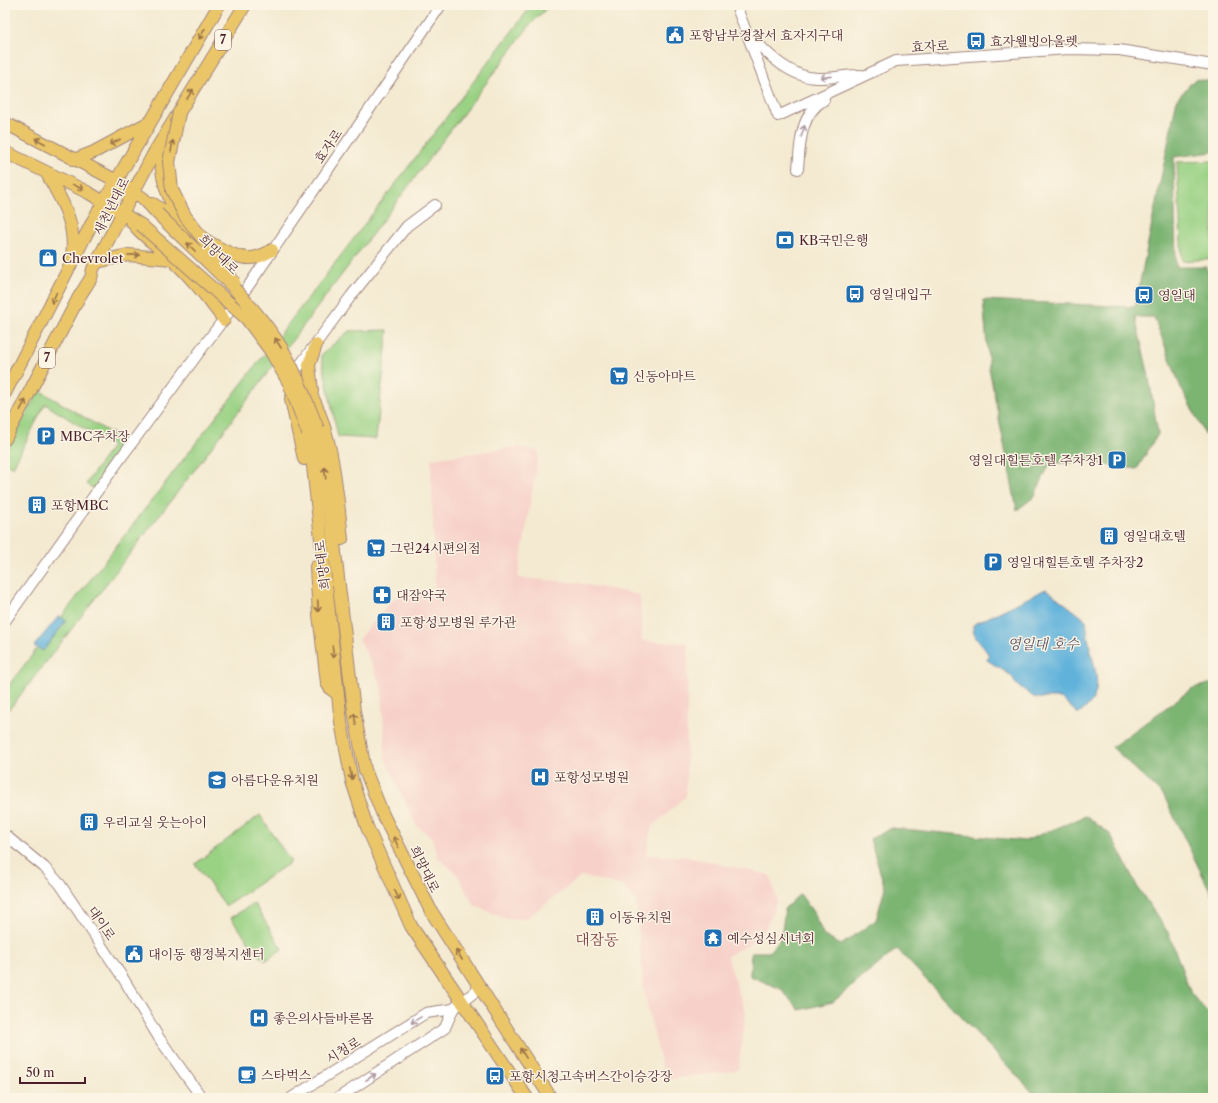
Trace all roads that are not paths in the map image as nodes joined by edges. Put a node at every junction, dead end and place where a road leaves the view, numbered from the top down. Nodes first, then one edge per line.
1 (219, 5) edge
2 (245, 5) edge
3 (441, 5) edge
4 (736, 5) edge
5 (746, 30) junction
6 (1213, 65) edge
7 (865, 75) junction
8 (178, 113) junction
9 (5, 123) edge
10 (149, 123) junction
11 (160, 142) junction
12 (5, 152) edge
13 (74, 160) junction
14 (798, 169) dead end
15 (46, 172) junction
16 (117, 181) junction
17 (137, 195) junction
18 (104, 202) junction
19 (435, 205) dead end
20 (125, 214) junction
21 (180, 222) junction
22 (272, 250) junction
23 (172, 259) junction
24 (97, 262) junction
25 (71, 263) junction
26 (242, 302) junction
27 (224, 320) junction
28 (316, 345) junction
29 (297, 369) junction
30 (304, 382) junction
31 (289, 388) junction
32 (5, 393) edge
33 (313, 396) junction
34 (313, 431) junction
35 (5, 439) edge
36 (5, 621) edge
37 (352, 693) junction
38 (338, 694) junction
39 (5, 835) edge
40 (481, 988) junction
41 (462, 1001) junction
42 (453, 1009) junction
43 (202, 1098) edge
44 (291, 1098) edge
45 (338, 1098) edge
46 (527, 1098) edge
47 (551, 1098) edge

1 -> 10 main road, 새천년대로 / 7
8 -> 2 main road, 새천년대로 / 7
3 - 22 street, 효자로
4 - 5 street, 효자로
7 -> 5 street
5 - 7 street, 효자로
6 - 7 street, 효자로
14 -> 7 street
8 - 11 main road, 새천년대로 / 7
26 -> 8 main road, bridge
13 -> 9 main road, 희망대로
10 -> 13 main road
10 - 16 main road, 새천년대로 / 7
11 - 17 main road, 새천년대로 / 7
11 - 21 main road
12 - 15 main road, 희망대로
13 - 16 main road, 희망대로
15 -> 18 main road, 희망대로
15 - 25 main road
16 - 17 main road, 희망대로
16 - 18 main road, 새천년대로 / 7
17 - 20 main road, 새천년대로 / 7
17 - 21 main road
26 -> 17 main road, 희망대로, bridge
18 - 20 main road, 희망대로
18 - 25 main road, 새천년대로 / 7
19 - 28 street
20 - 23 main road
20 - 24 main road, 새천년대로 / 7
20 - 34 main road, 희망대로, bridge
21 - 22 main road
22 - 26 street, 효자로
24 -> 23 main road
23 - 27 main road
35 -> 24 main road, 새천년대로 / 7
25 -> 32 main road, 새천년대로 / 7
26 - 27 street
34 -> 26 main road, 희망대로, bridge
27 - 36 street
28 - 29 street
28 - 33 main road
29 - 30 main road
29 - 31 main road
30 - 31 main road
30 - 33 main road
31 -> 38 main road
33 - 37 main road
37 -> 34 main road, 희망대로
34 -> 38 main road, 희망대로
40 -> 37 main road, 희망대로
38 -> 41 main road, 희망대로
39 - 43 street, 대이로
40 - 41 street
47 -> 40 main road, 희망대로
41 - 42 street
41 - 46 main road, 희망대로
42 -> 44 street, 시청로
45 -> 42 street

